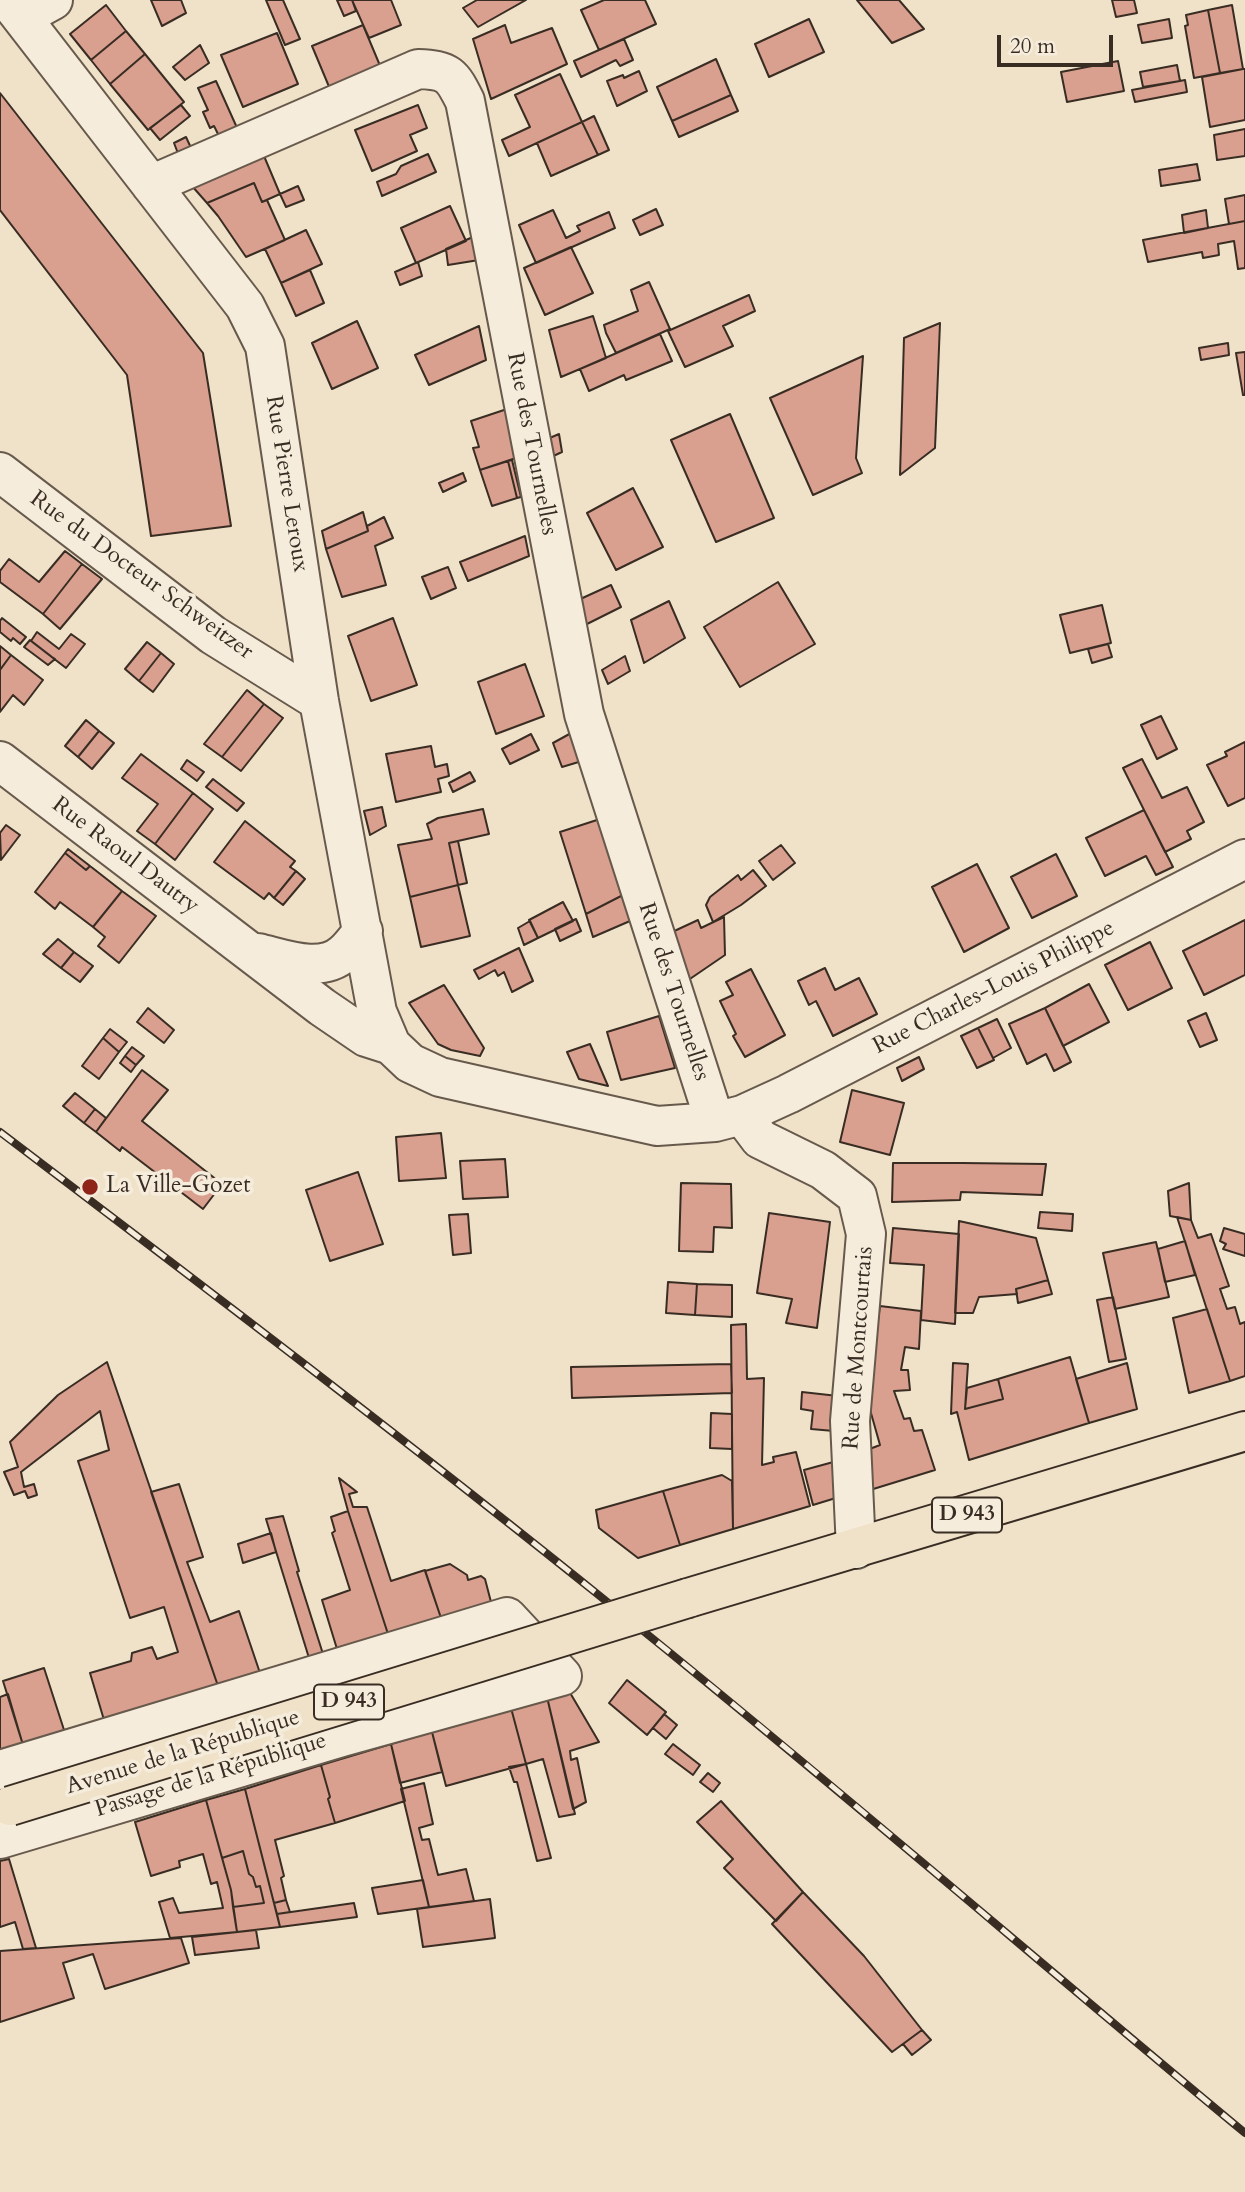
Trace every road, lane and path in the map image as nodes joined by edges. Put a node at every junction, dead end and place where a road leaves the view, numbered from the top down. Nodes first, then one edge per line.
1 (27, 6) edge
2 (152, 185) junction
3 (0, 472) edge
4 (319, 701) junction
5 (0, 761) edge
6 (1245, 859) edge
7 (363, 931) junction
8 (249, 951) junction
9 (391, 1045) junction
10 (728, 1119) junction
11 (1245, 1430) edge
12 (856, 1549) junction
13 (0, 1770) edge
14 (3, 1818) edge

1 - 2 street, Rue Pierre Leroux
2 - 4 street, Rue Pierre Leroux
2 - 10 street, Rue des Tournelles
3 - 4 street, Rue du Docteur Schweitzer
4 - 7 street, Rue Pierre Leroux
5 - 8 street, Rue Raoul Dautry
6 - 10 street, Rue Charles-Louis Philippe
7 - 8 street
7 - 9 street, Rue Pierre Leroux
8 - 9 street, Rue Raoul Dautry
9 - 10 street
10 - 12 street, Rue de Montcourtais
11 - 12 main road, D 943
12 - 14 main road, Avenue de la République / D 943, bridge
13 - 14 street, Passage de la République

